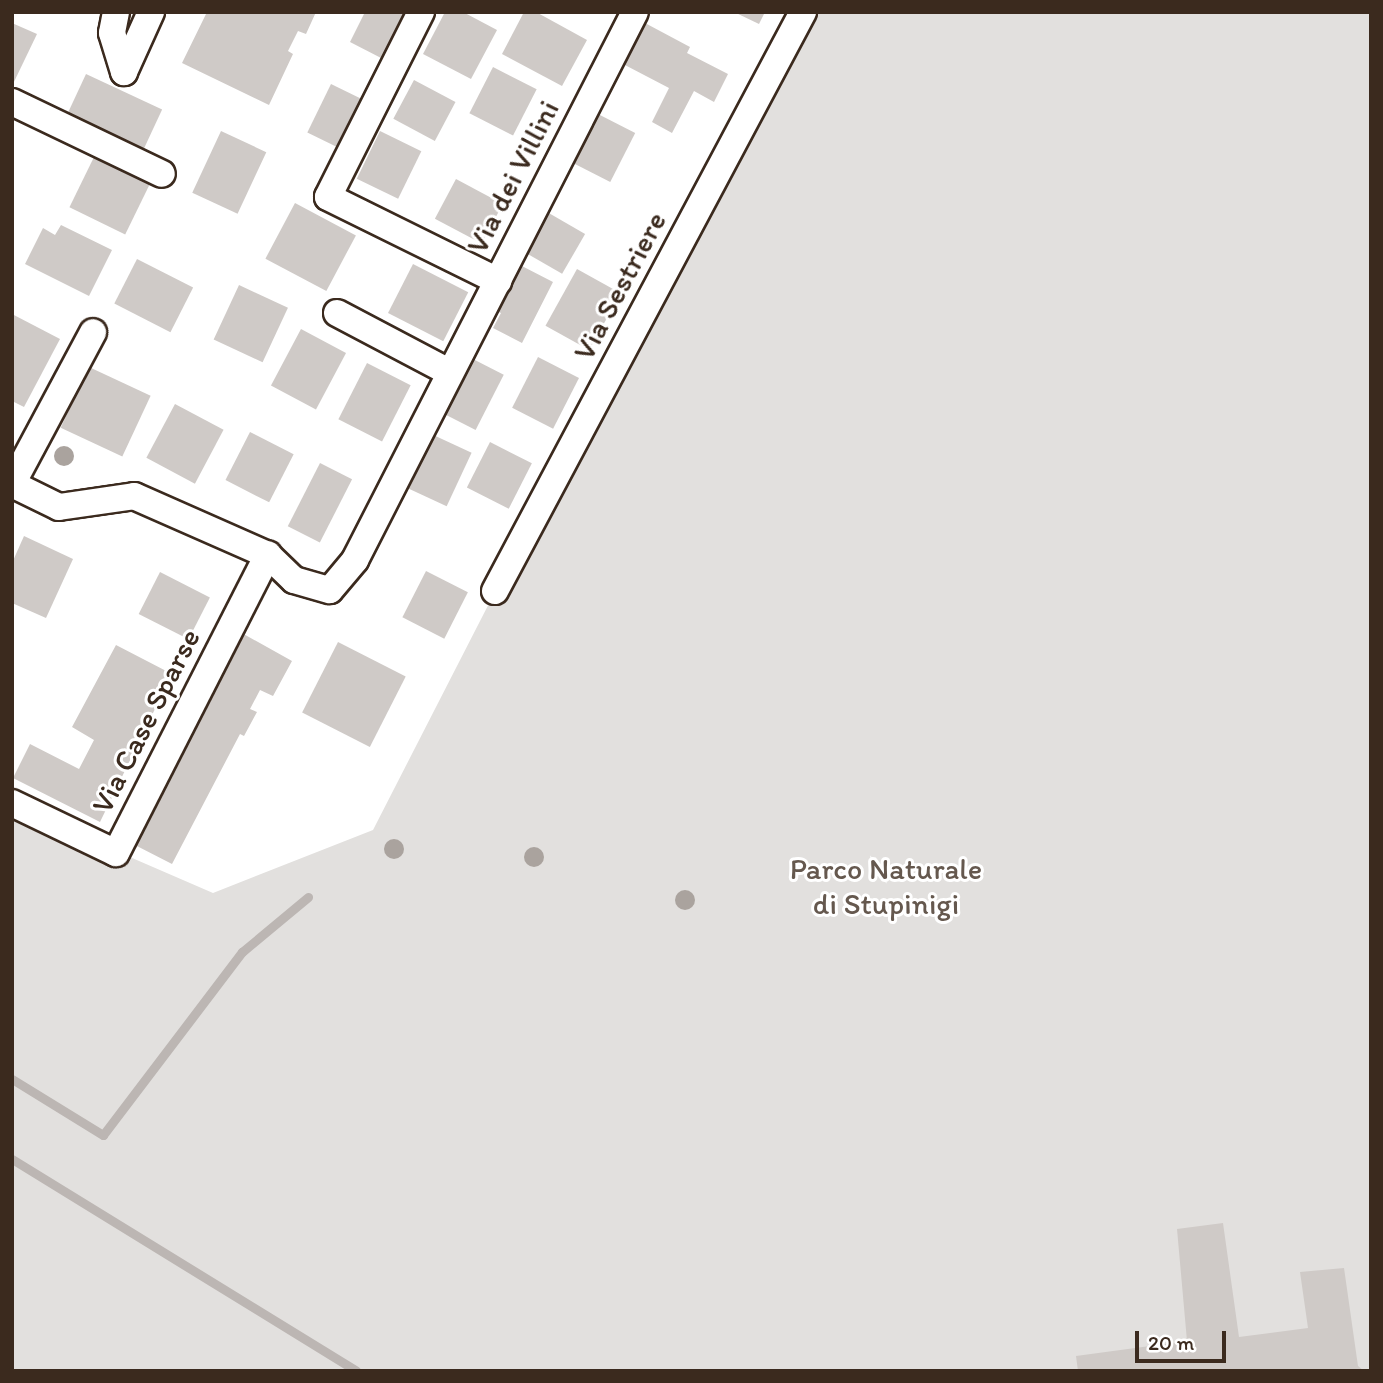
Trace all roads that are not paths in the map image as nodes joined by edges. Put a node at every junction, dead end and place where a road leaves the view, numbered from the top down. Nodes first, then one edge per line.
1 (116, 12) edge
2 (151, 12) edge
3 (421, 12) edge
4 (635, 12) edge
5 (803, 12) edge
6 (12, 102) edge
7 (163, 174) dead end
8 (498, 281) junction
9 (337, 313) dead end
10 (93, 332) dead end
11 (449, 372) junction
12 (12, 484) edge
13 (268, 555) junction
14 (495, 591) dead end
15 (12, 803) edge

1 - 2 street
3 - 8 street
4 - 8 street, Via dei Villini
5 - 14 street, Via Sestriere
6 - 7 street
8 - 11 street, Via dei Villini
9 - 11 street
10 - 12 street
11 - 13 street, Via dei Villini
12 - 13 street
13 - 15 street, Via Case Sparse

